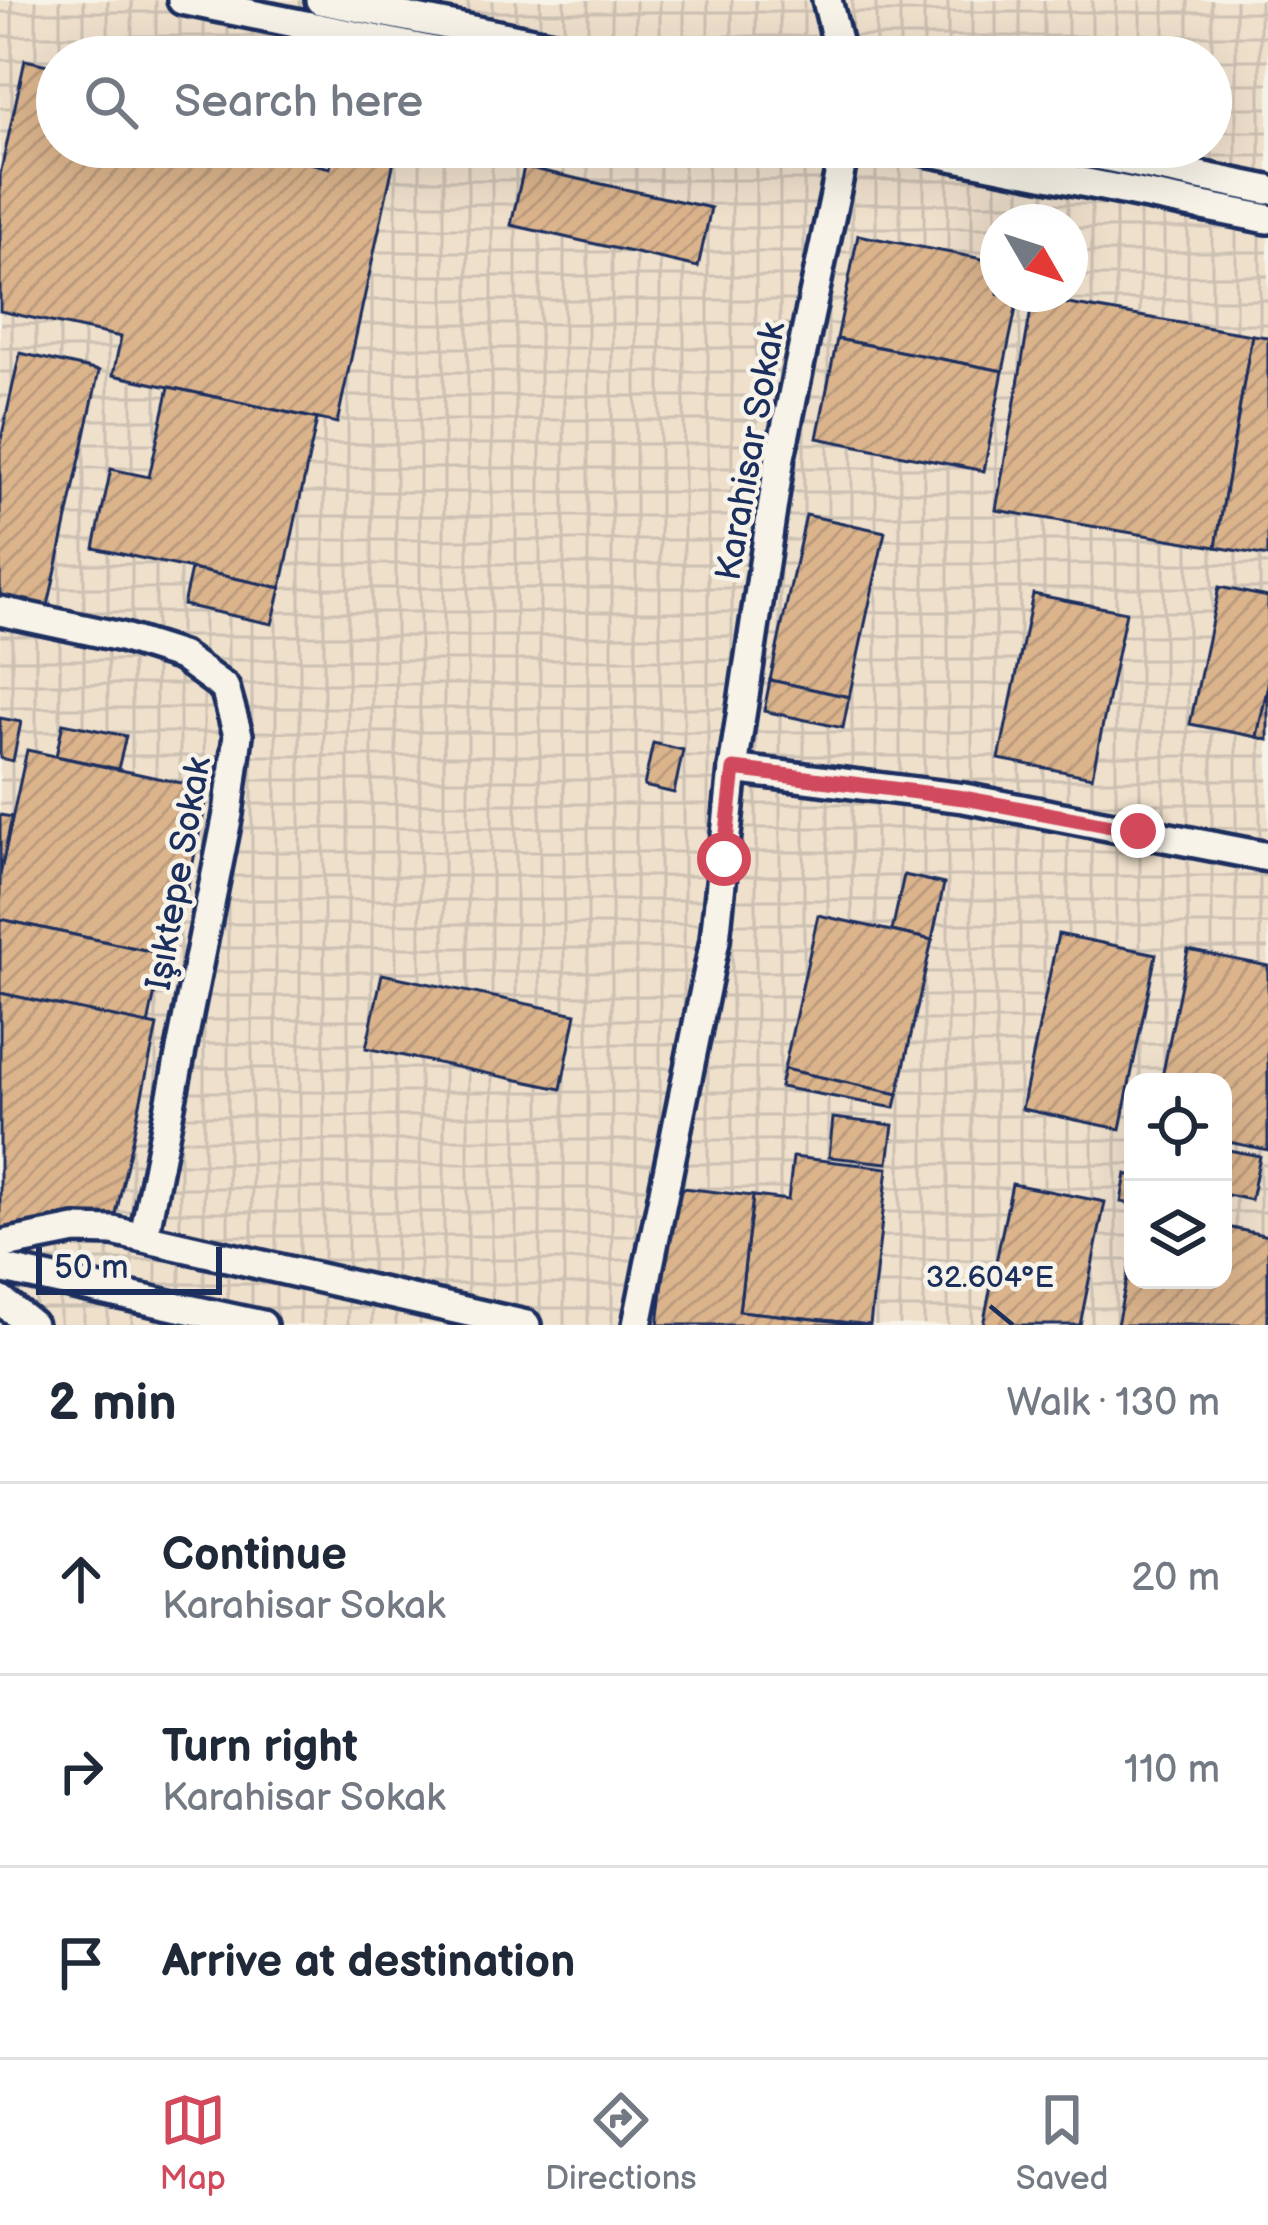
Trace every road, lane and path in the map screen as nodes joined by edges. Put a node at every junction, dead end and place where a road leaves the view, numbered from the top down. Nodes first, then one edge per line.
1 (182, 0) edge
2 (320, 0) edge
3 (827, 0) edge
4 (359, 36) edge
5 (503, 36) edge
6 (836, 36) edge
7 (840, 168) edge
8 (1012, 168) edge
9 (1161, 168) edge
10 (1268, 190) edge
11 (1268, 219) edge
12 (0, 610) edge
13 (734, 769) junction
14 (1268, 856) edge
15 (144, 1236) junction
16 (0, 1245) edge
17 (0, 1268) edge
18 (0, 1300) edge
19 (32, 1325) edge
20 (262, 1325) edge
21 (526, 1325) edge
22 (637, 1325) edge

1 - 4 street
2 - 5 street
3 - 6 street
7 - 13 street, Karahisar Sokak
8 - 11 street
9 - 10 street
12 - 15 street, Işıktepe Sokak
13 - 14 street
13 - 22 street, Karahisar Sokak
15 - 16 street
15 - 21 street
17 - 20 street
18 - 19 street

